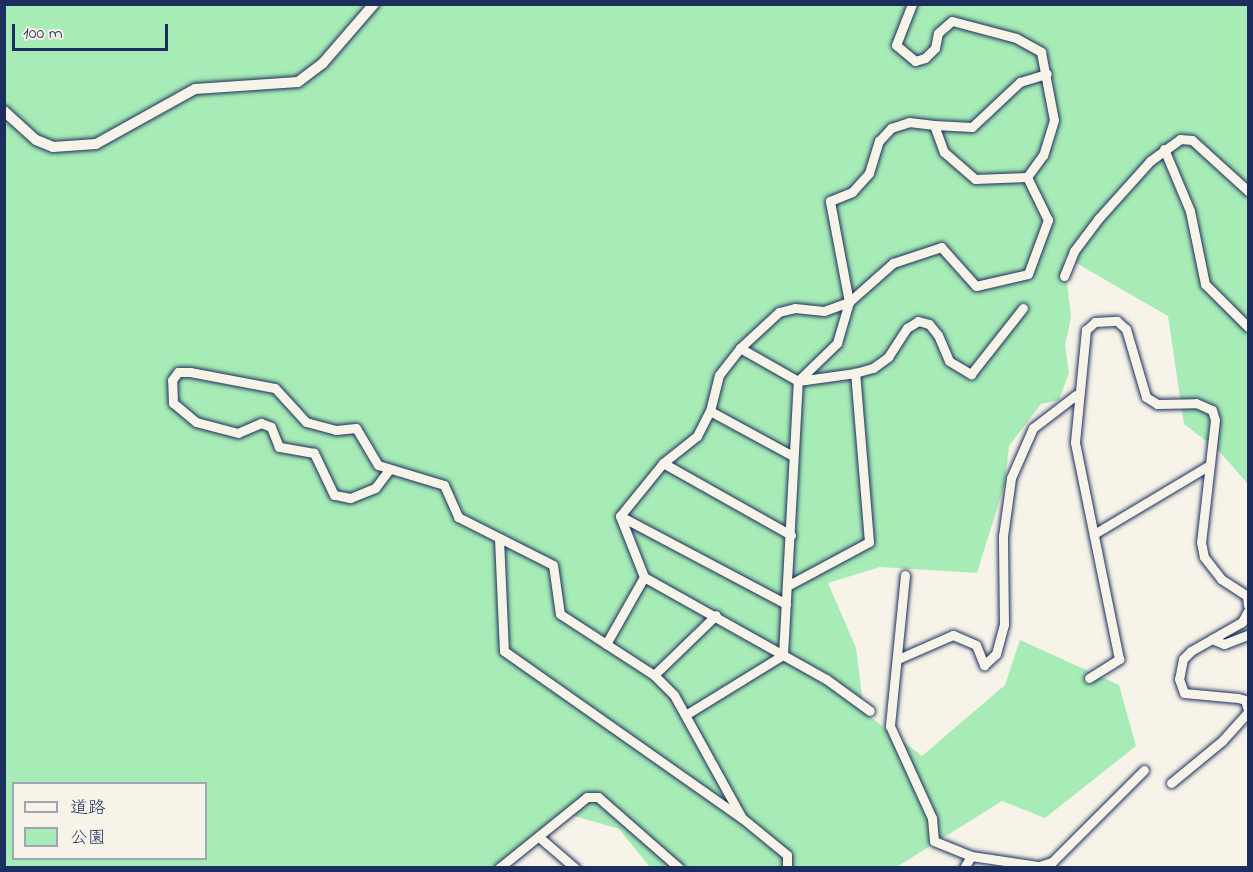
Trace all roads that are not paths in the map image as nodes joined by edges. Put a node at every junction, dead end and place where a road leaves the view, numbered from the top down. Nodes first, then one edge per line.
1 (374, 4) edge
2 (912, 4) edge
3 (1047, 74) junction
4 (4, 111) edge
5 (934, 125) junction
6 (1164, 149) junction
7 (1027, 177) junction
8 (1248, 191) edge
9 (1064, 276) dead end
10 (849, 302) junction
11 (1023, 308) dead end
12 (1248, 327) edge
13 (740, 348) junction
14 (855, 373) junction
15 (798, 381) junction
16 (1076, 395) junction
17 (710, 411) junction
18 (794, 456) junction
19 (663, 463) junction
20 (1208, 466) junction
21 (388, 471) junction
22 (620, 516) junction
23 (1094, 534) junction
24 (791, 535) junction
25 (499, 538) junction
26 (905, 575) dead end
27 (644, 577) junction
28 (788, 586) junction
29 (786, 604) junction
30 (1248, 605) edge
31 (1248, 611) edge
32 (716, 615) junction
33 (1248, 635) edge
34 (1212, 639) junction
35 (606, 644) junction
36 (783, 655) junction
37 (898, 659) junction
38 (654, 675) junction
39 (1089, 678) dead end
40 (870, 711) dead end
41 (1248, 711) edge
42 (687, 714) junction
43 (1144, 770) dead end
44 (1171, 783) dead end
45 (742, 818) junction
46 (539, 837) junction
47 (971, 855) junction
48 (499, 867) edge
49 (575, 867) edge
50 (679, 867) edge
51 (787, 867) edge
52 (964, 867) edge

1 - 4 street
2 - 3 street
3 - 5 street
3 - 7 street
5 - 7 street
5 - 10 street
6 - 8 street
6 - 9 street
6 - 12 street
7 - 10 street
10 - 13 street
10 - 15 street
11 - 14 street
13 - 15 street
13 - 17 street
14 - 15 street
14 - 28 street
15 - 18 street
16 - 20 street
16 - 23 street
16 - 37 street
17 - 18 street
17 - 19 street
18 - 24 street
19 - 22 street
19 - 24 street
20 - 23 street
20 - 30 street
21 - 21 street
21 - 25 street
22 - 27 street
22 - 29 street
23 - 39 street
24 - 28 street
25 - 35 street
25 - 45 street
26 - 37 street
27 - 32 street
27 - 35 street
28 - 29 street
29 - 36 street
31 - 34 street
32 - 36 street
32 - 38 street
33 - 34 street
34 - 41 street
35 - 38 street
36 - 40 street
36 - 42 street
37 - 47 street
38 - 42 street
41 - 44 street
42 - 45 street
43 - 47 street
45 - 51 street
46 - 48 street
46 - 49 street
46 - 50 street
47 - 52 street

